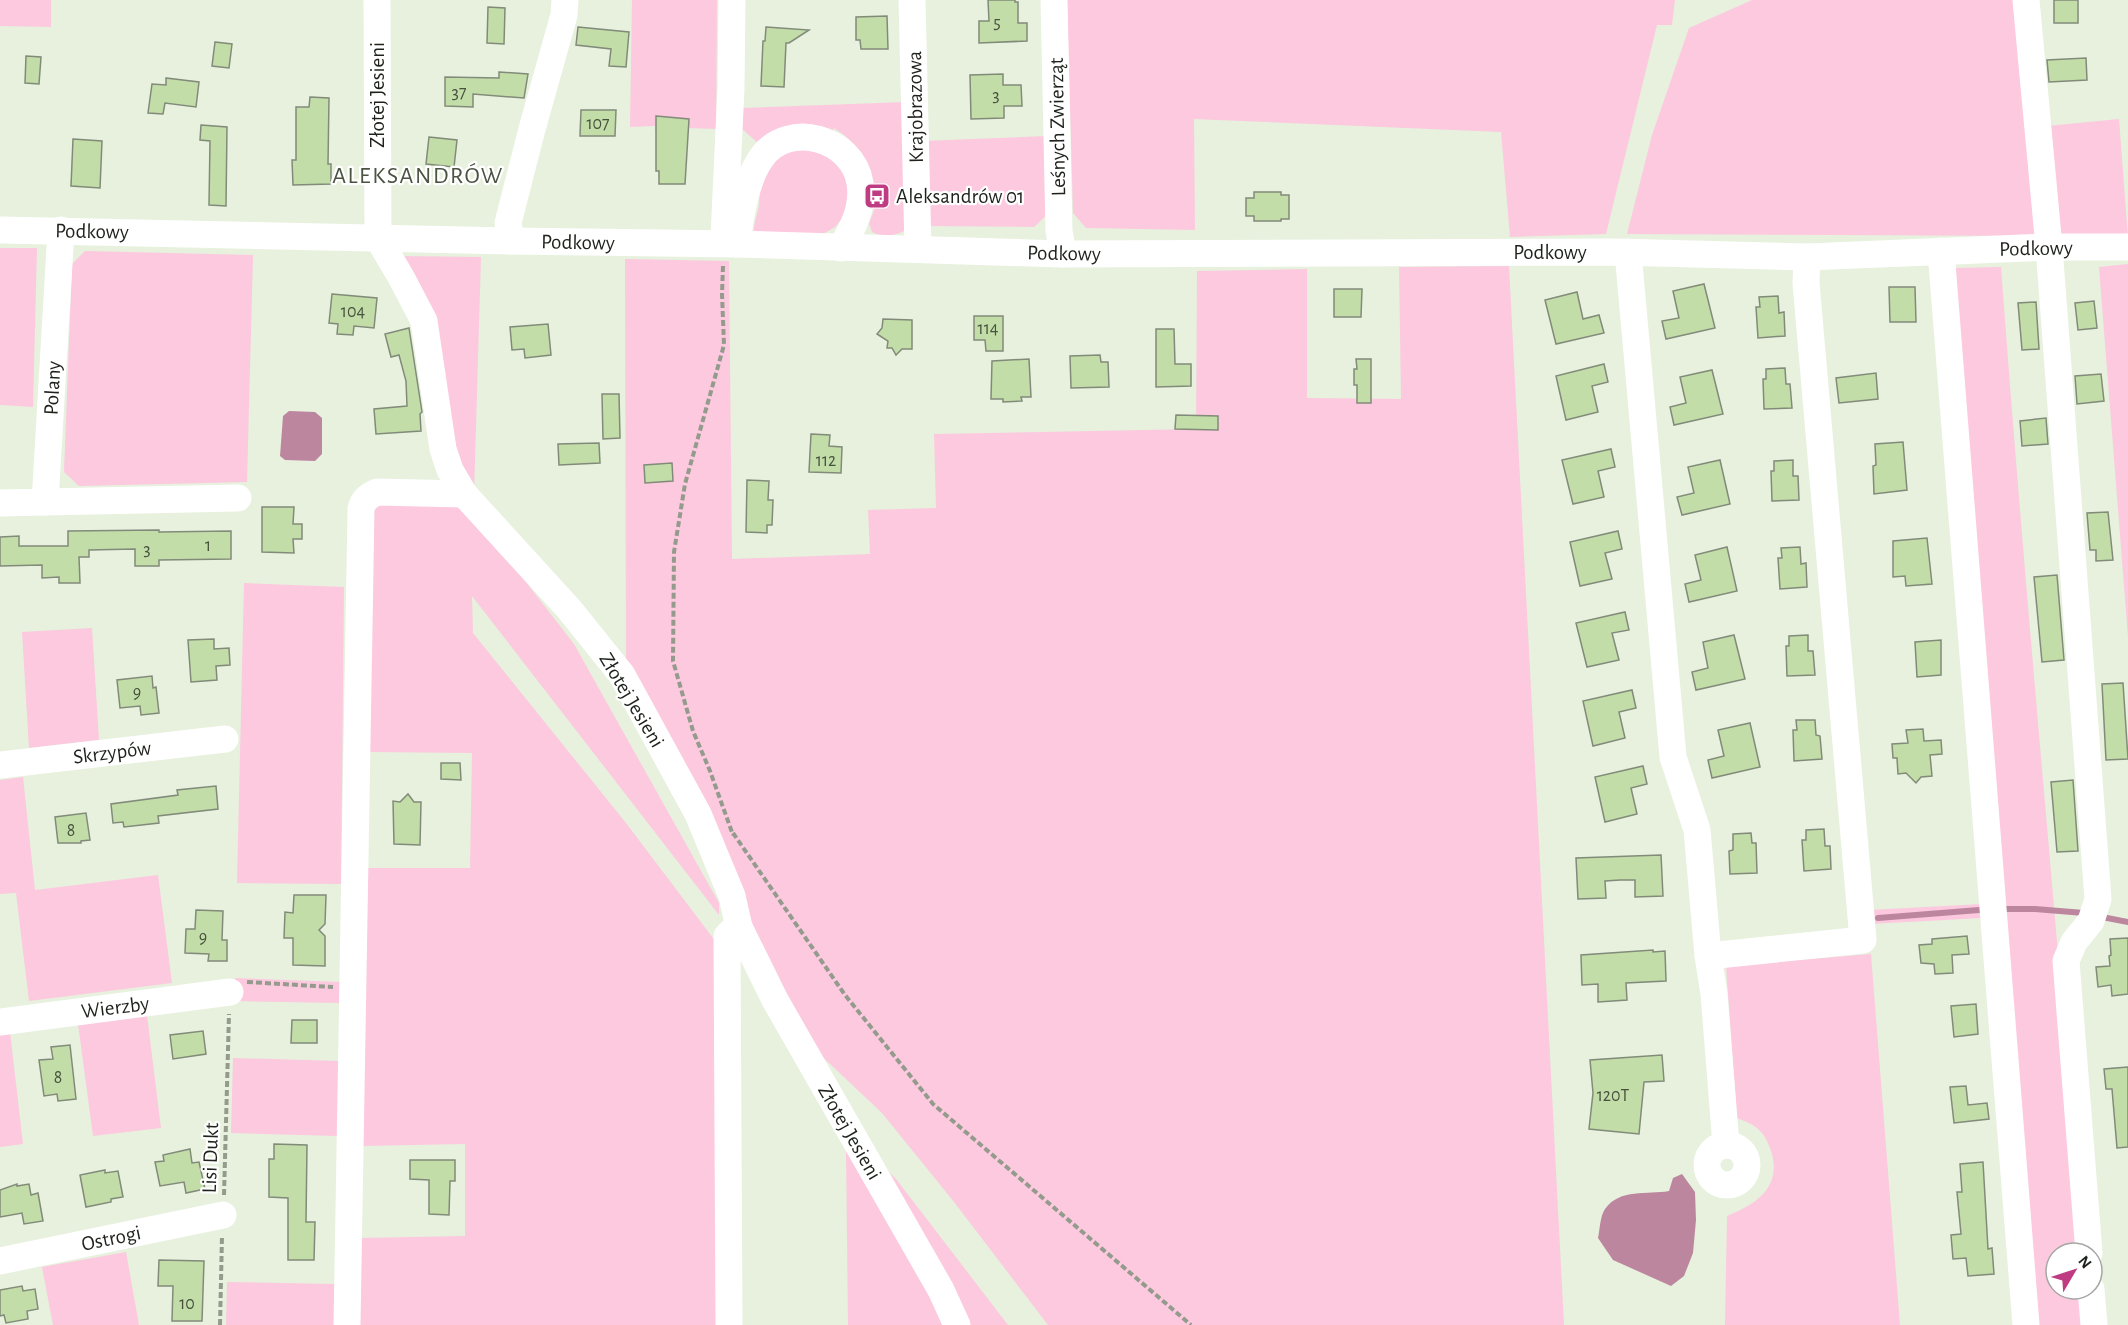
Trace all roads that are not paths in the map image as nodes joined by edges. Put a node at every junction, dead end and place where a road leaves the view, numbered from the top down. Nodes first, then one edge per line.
1 (377, 0) edge
2 (565, 0) edge
3 (732, 0) edge
4 (912, 0) edge
5 (1054, 0) edge
6 (2026, 0) edge
7 (0, 230) edge
8 (61, 230) junction
9 (378, 238) junction
10 (511, 241) junction
11 (730, 244) junction
12 (2049, 247) junction
13 (2128, 247) edge
14 (841, 248) junction
15 (918, 249) junction
16 (1941, 251) junction
17 (1628, 252) junction
18 (1063, 254) junction
19 (1807, 257) junction
20 (464, 494) junction
21 (238, 498) dead end
22 (0, 502) edge
23 (45, 502) junction
24 (225, 739) dead end
25 (0, 765) edge
26 (739, 927) junction
27 (1708, 956) junction
28 (222, 993) road end
29 (0, 1022) edge
30 (1726, 1145) dead end
31 (223, 1215) road end
32 (2088, 1241) edge
33 (0, 1261) edge
34 (2092, 1301) edge
35 (346, 1325) edge
36 (729, 1325) edge
37 (957, 1325) edge
38 (2026, 1325) edge
39 (2094, 1325) edge

1 - 9 street, Złotej Jesieni
2 - 10 street
3 - 11 street
4 - 15 street, Krajobrazowa
5 - 18 street, Leśnych Zwierząt
6 - 12 street
7 - 8 street, Podkowy
8 - 9 street, Podkowy
8 - 23 street, Polany
9 - 10 street, Podkowy
9 - 20 street, Złotej Jesieni
10 - 11 street, Podkowy
11 - 14 street, Podkowy
11 - 14 street
12 - 13 street, Podkowy
12 - 16 street, Podkowy
12 - 32 street
14 - 15 street, Podkowy
15 - 18 street, Podkowy
16 - 19 street, Podkowy
16 - 38 street
17 - 18 street, Podkowy
17 - 19 street, Podkowy
17 - 27 street
19 - 27 street
20 - 26 street, Złotej Jesieni
20 - 35 street
21 - 23 street
22 - 23 street
24 - 25 street, Skrzypów
26 - 36 street
26 - 37 street, Złotej Jesieni
27 - 30 street
28 - 29 street, Wierzby
31 - 33 street, Ostrogi
34 - 39 street

